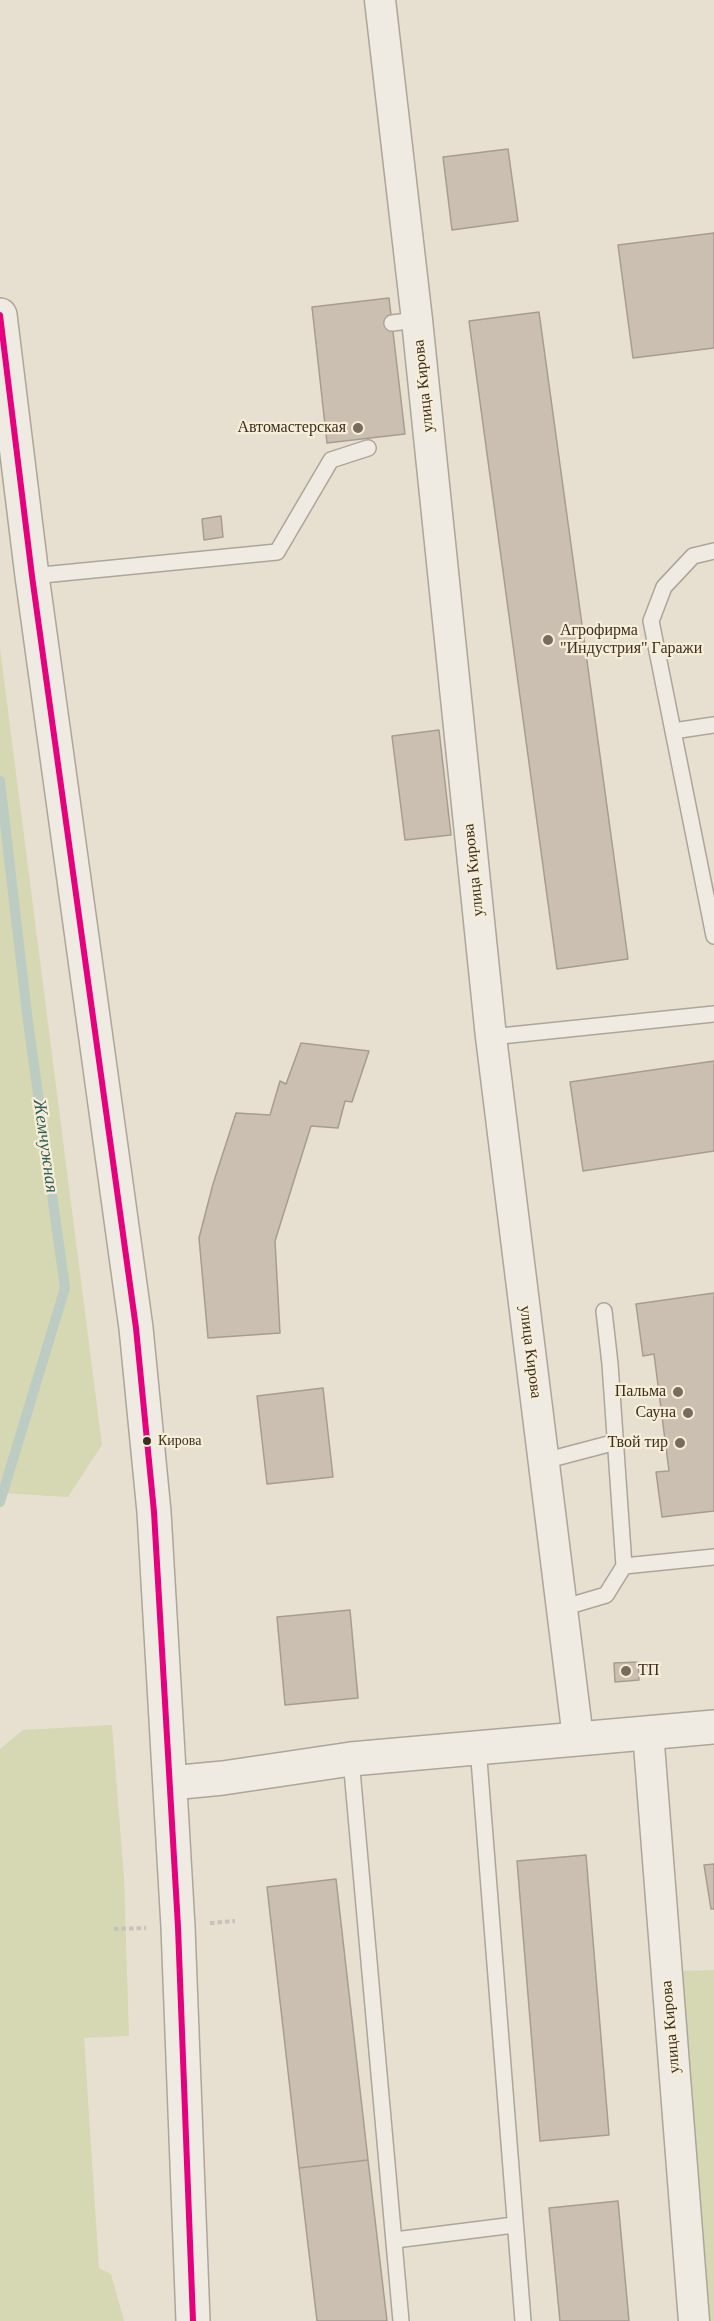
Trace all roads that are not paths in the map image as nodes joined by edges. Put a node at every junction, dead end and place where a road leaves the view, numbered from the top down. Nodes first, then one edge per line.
1 (380, 0) edge
2 (0, 315) edge
3 (368, 448) dead end
4 (714, 551) edge
5 (32, 576) junction
6 (714, 725) edge
7 (673, 731) junction
8 (714, 936) edge
9 (714, 1014) edge
10 (491, 1036) junction
11 (604, 1311) dead end
12 (616, 1442) junction
13 (544, 1461) junction
14 (714, 1557) edge
15 (624, 1566) junction
16 (562, 1608) junction
17 (714, 1727) edge
18 (648, 1732) junction
19 (578, 1738) junction
20 (478, 1747) junction
21 (351, 1759) junction
22 (171, 1783) junction
23 (514, 2225) junction
24 (395, 2240) junction
25 (193, 2321) edge
26 (401, 2321) edge
27 (523, 2321) edge
28 (694, 2321) edge

1 - 10 street, улица Кирова
2 - 5 street
3 - 5 lane
4 - 7 lane
5 - 22 street
6 - 7 lane
7 - 8 lane
9 - 10 lane
10 - 13 street, улица Кирова
11 - 12 lane
12 - 13 lane
12 - 15 lane
13 - 16 street, улица Кирова
14 - 15 lane
15 - 16 lane
16 - 19 street, улица Кирова
17 - 18 street
18 - 19 street
18 - 28 street, улица Кирова
19 - 20 street
20 - 21 street
20 - 23 lane
21 - 22 street
21 - 24 lane
22 - 25 street
23 - 24 lane
23 - 27 lane
24 - 26 lane

